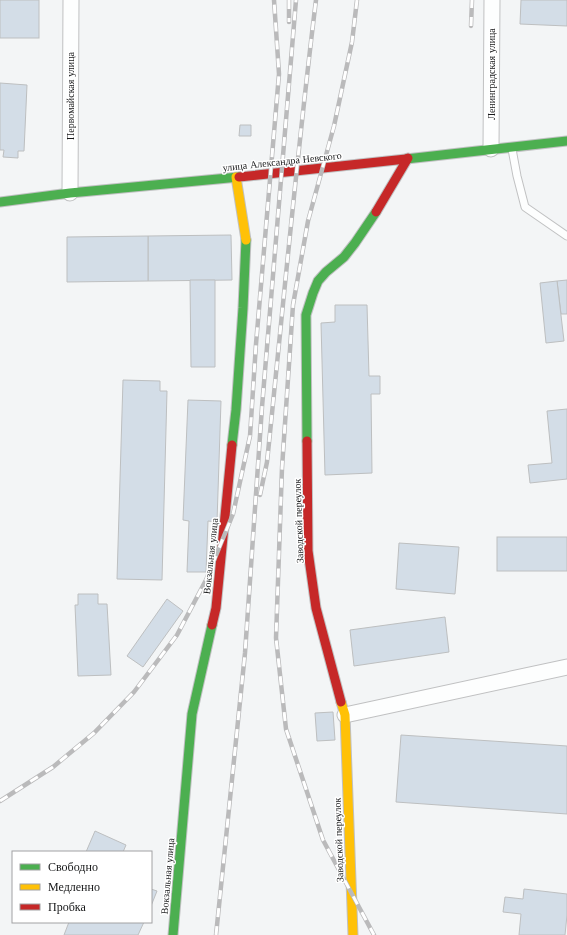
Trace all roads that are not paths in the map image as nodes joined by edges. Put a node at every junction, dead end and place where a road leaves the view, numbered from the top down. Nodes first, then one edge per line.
1 (71, 0) edge
2 (492, 0) edge
3 (567, 141) edge
4 (512, 147) junction
5 (491, 149) junction
6 (408, 158) junction
7 (236, 176) junction
8 (70, 193) junction
9 (0, 202) edge
10 (567, 236) edge
11 (567, 667) edge
12 (345, 715) junction
13 (173, 935) edge
14 (353, 935) edge

1 - 8 street, Первомайская улица
2 - 5 street, Ленинградская улица
3 - 4 street, улица Александра Невского
4 - 5 street, улица Александра Невского
4 - 10 lane
5 - 6 street, улица Александра Невского
6 - 7 street, улица Александра Невского
6 - 12 street, Заводской переулок
7 - 8 street, улица Александра Невского
7 - 13 street, Вокзальная улица
8 - 9 street, улица Александра Невского
11 - 12 street
12 - 14 street, Заводской переулок

